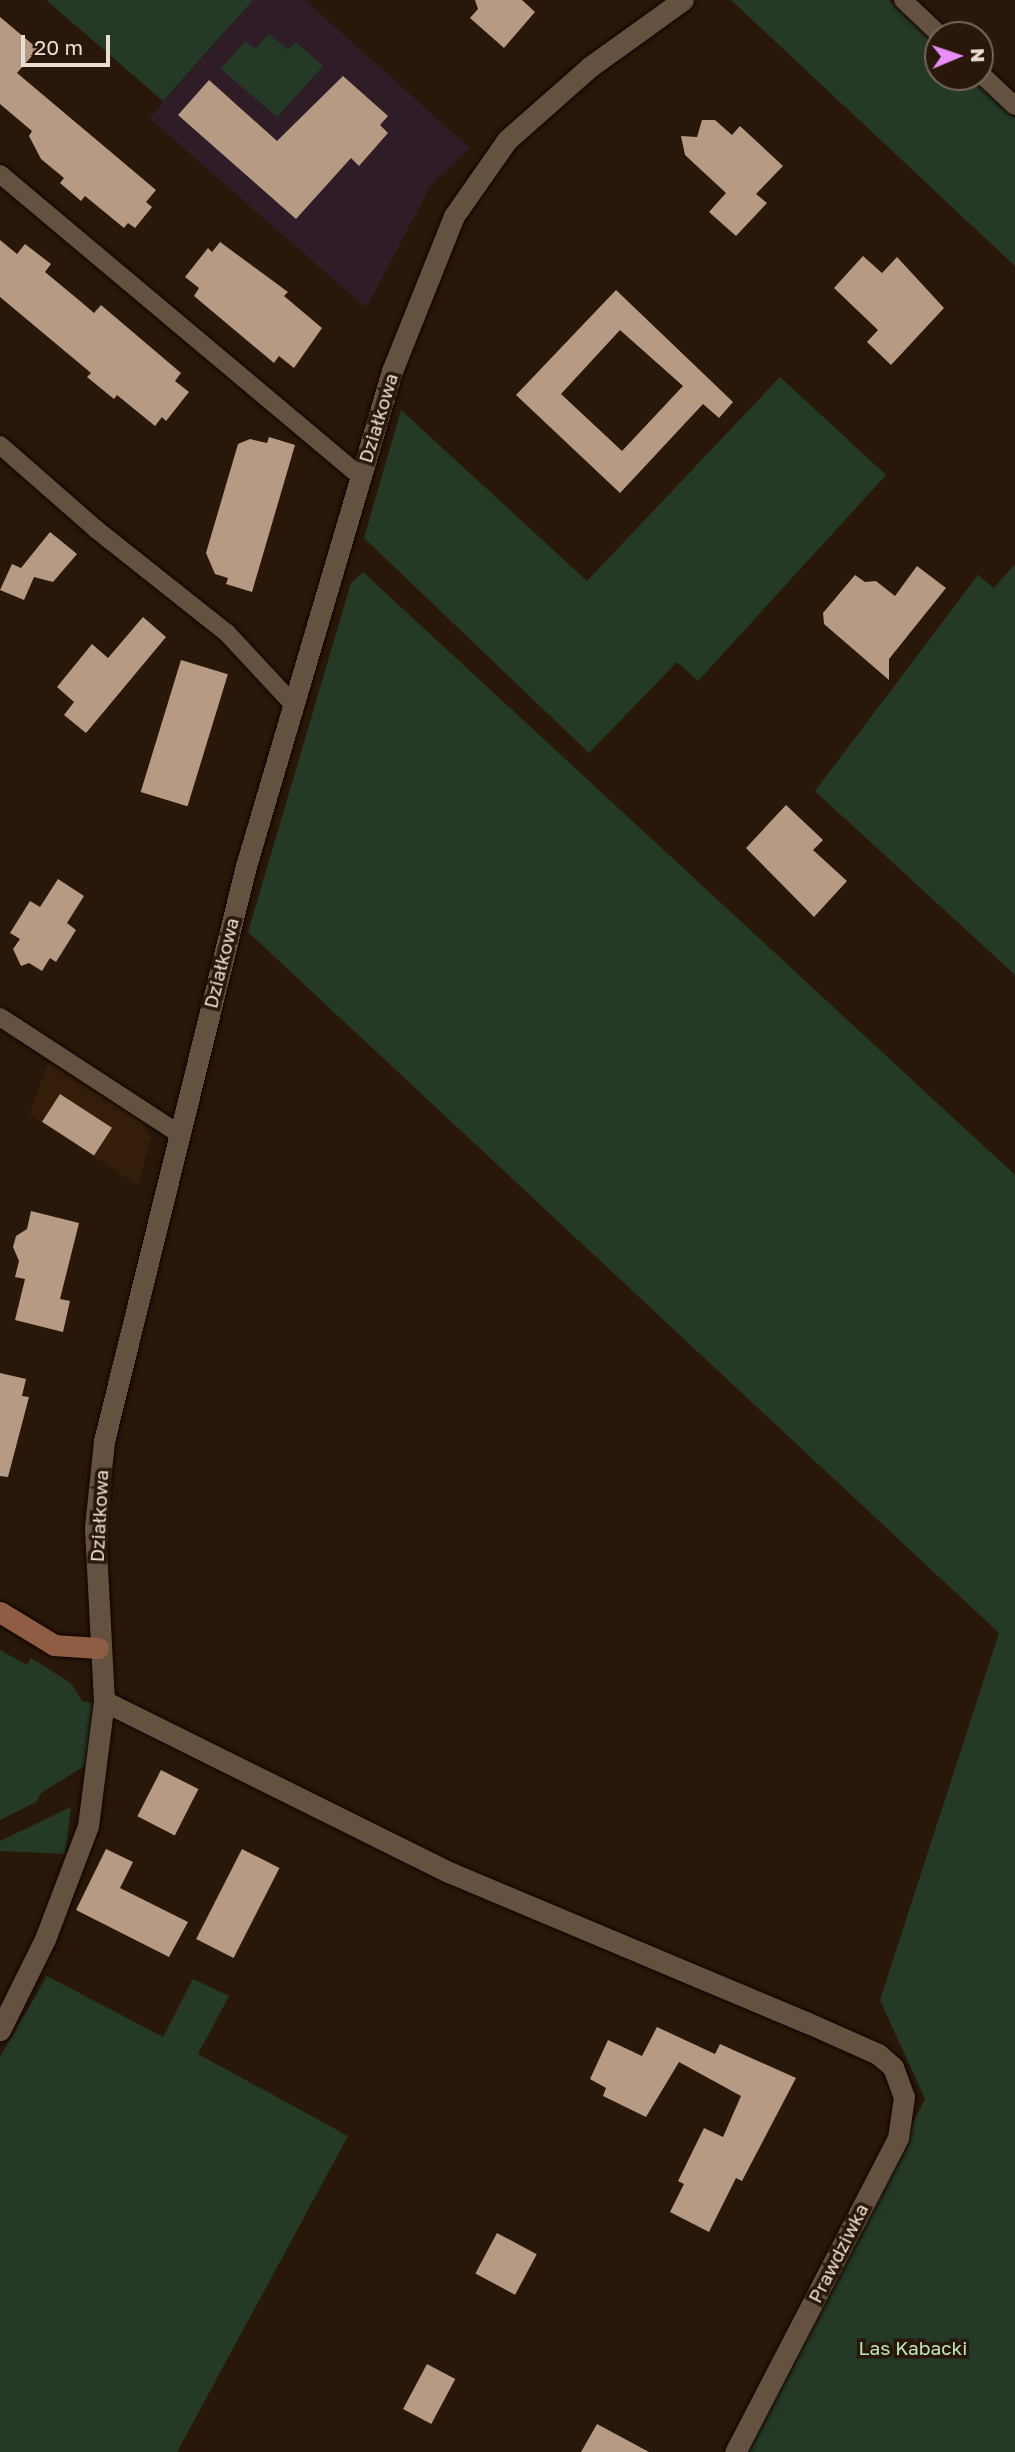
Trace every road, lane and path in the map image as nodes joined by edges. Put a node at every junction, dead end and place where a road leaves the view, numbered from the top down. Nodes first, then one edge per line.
1 (903, 0) edge
2 (671, 3) edge
3 (925, 21) edge
4 (994, 86) edge
5 (1015, 106) edge
6 (0, 174) edge
7 (0, 445) edge
8 (360, 476) junction
9 (293, 704) junction
10 (0, 1017) edge
11 (178, 1133) junction
12 (0, 1612) edge
13 (99, 1648) junction
14 (104, 1701) junction
15 (0, 2030) edge
16 (735, 2452) edge

1 - 3 lane
2 - 8 street, Działkowa
4 - 5 lane
6 - 8 lane
7 - 9 lane
8 - 9 street, Działkowa
9 - 11 street, Działkowa
10 - 11 lane
11 - 13 street, Działkowa
12 - 13 street
13 - 14 street, Działkowa
14 - 15 street, Działkowa
14 - 16 street, Prawdziwka

